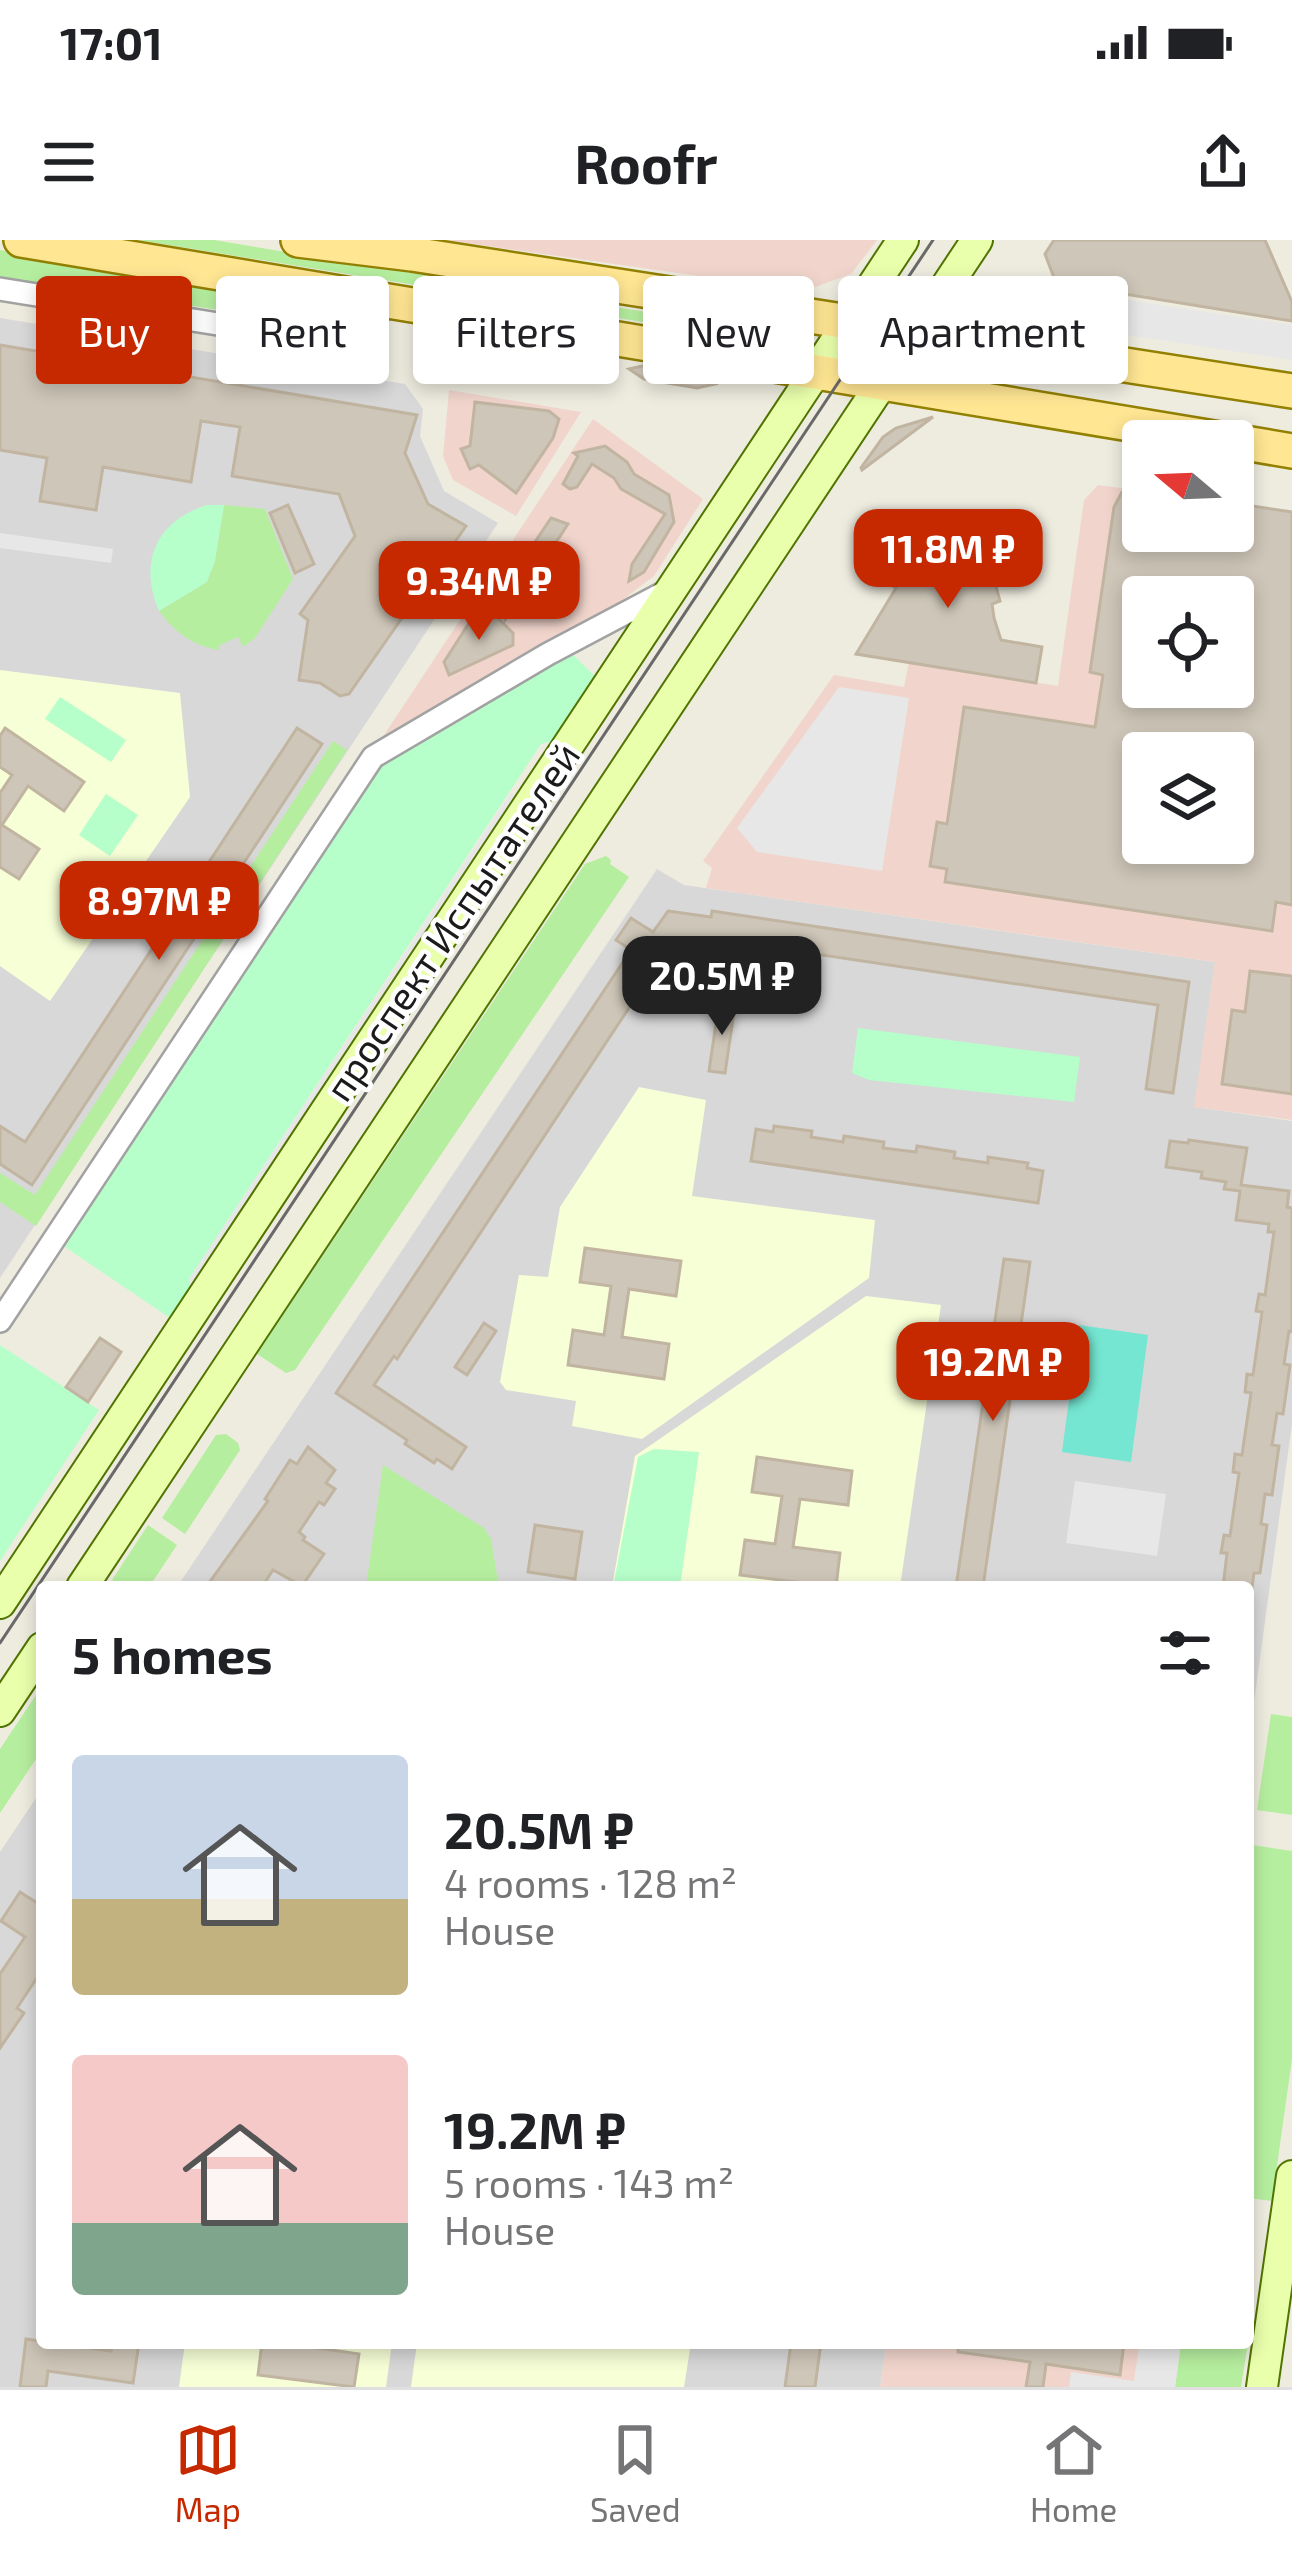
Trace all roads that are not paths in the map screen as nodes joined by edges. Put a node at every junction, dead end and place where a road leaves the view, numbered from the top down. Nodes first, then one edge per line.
1 (24, 240) edge
2 (298, 240) edge
3 (903, 240) edge
4 (977, 240) edge
5 (879, 276) edge
6 (954, 276) edge
7 (0, 289) edge
8 (401, 302) junction
9 (838, 320) edge
10 (838, 338) edge
11 (1128, 365) edge
12 (816, 370) junction
13 (838, 374) edge
14 (883, 384) edge
15 (896, 384) edge
16 (1292, 391) edge
17 (1122, 422) edge
18 (1254, 445) edge
19 (1292, 451) edge
20 (673, 588) junction
21 (0, 1321) edge
22 (86, 1581) edge
23 (0, 1603) edge
24 (36, 1657) edge
25 (0, 1711) edge
26 (1292, 2176) edge
27 (1262, 2387) edge

1 - 8 main road
2 - 9 main road
3 - 5 main road, проспект Испытателей
4 - 6 main road, проспект Испытателей
7 - 8 street
8 - 12 main road
10 - 12 main road, проспект Испытателей
11 - 16 main road
12 - 13 main road
12 - 20 main road, проспект Испытателей
14 - 22 main road, проспект Испытателей
15 - 17 main road
18 - 19 main road
20 - 21 street
20 - 23 main road, проспект Испытателей
24 - 25 main road
26 - 27 main road

